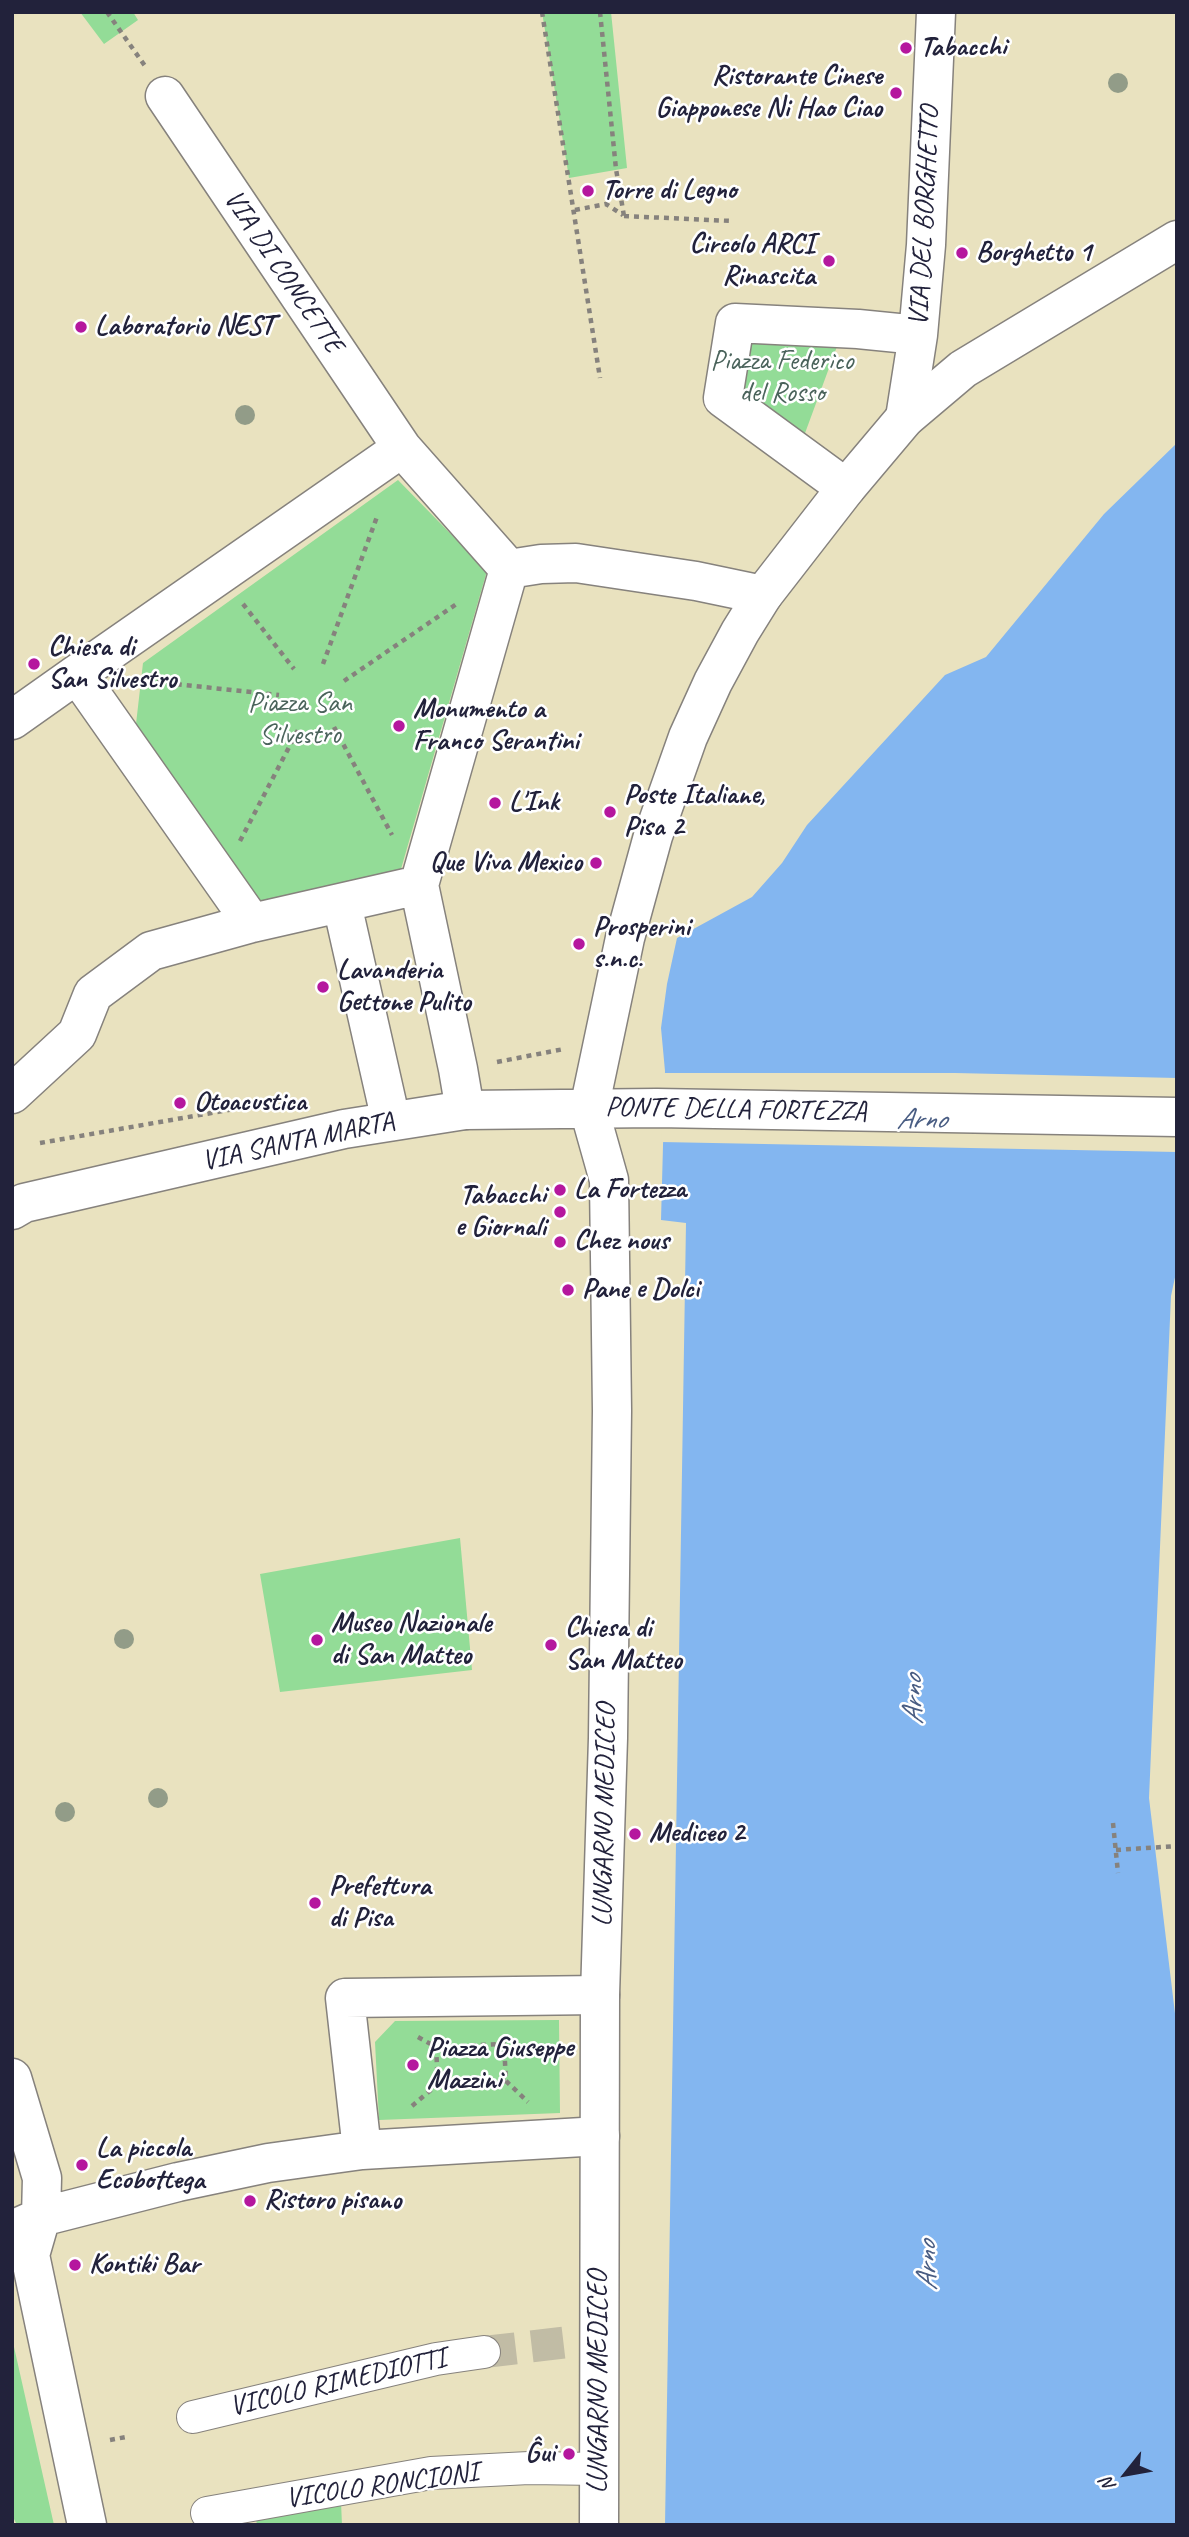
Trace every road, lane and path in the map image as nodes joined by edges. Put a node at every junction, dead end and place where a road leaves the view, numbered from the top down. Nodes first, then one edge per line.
1 (107, 12) edge
2 (542, 12) edge
3 (600, 12) edge
4 (936, 12) edge
5 (121, 32) dead end
6 (165, 96) dead end
7 (575, 209) junction
8 (624, 216) junction
9 (732, 221) dead end
10 (1177, 240) edge
11 (918, 335) junction
12 (600, 378) dead end
13 (905, 418) junction
14 (401, 448) junction
15 (846, 488) junction
16 (379, 512) dead end
17 (509, 569) junction
18 (219, 575) junction
19 (763, 595) junction
20 (323, 664) dead end
21 (294, 669) dead end
22 (77, 674) junction
23 (344, 681) dead end
24 (279, 695) dead end
25 (14, 719) edge
26 (334, 727) dead end
27 (298, 730) dead end
28 (221, 878) junction
29 (419, 885) junction
30 (342, 904) junction
31 (252, 923) junction
32 (576, 1047) dead end
33 (485, 1064) dead end
34 (12, 1094) edge
35 (282, 1100) dead end
36 (589, 1109) junction
37 (464, 1110) junction
38 (1177, 1117) edge
39 (391, 1121) junction
40 (40, 1143) dead end
41 (16, 1202) edge
42 (1113, 1823) dead end
43 (1177, 1846) edge
44 (1116, 1850) junction
45 (1118, 1873) dead end
46 (600, 1995) junction
47 (12, 2078) edge
48 (506, 2081) joint
49 (600, 2136) junction
50 (362, 2150) junction
51 (27, 2224) edge
52 (484, 2351) tunnel mouth
53 (193, 2417) dead end
54 (599, 2469) junction
55 (207, 2513) dead end
56 (87, 2525) edge
57 (599, 2525) edge

1 - 5 path
2 - 7 path
3 - 8 path
4 - 11 street, VIA DEL BORGHETTO
6 - 14 street, VIA DI CONCETTE
7 - 8 path
7 - 12 path
8 - 9 path
10 - 13 street
11 - 13 street, VIA DEL BORGHETTO
11 - 15 street
13 - 15 street
14 - 17 street
14 - 18 street
15 - 19 street
16 - 20 path
17 - 19 street
17 - 23 path
17 - 29 street
18 - 21 path
18 - 22 street
19 - 36 street
22 - 24 path
22 - 25 street
22 - 28 street
26 - 29 path
27 - 28 path
28 - 31 street
29 - 30 street
29 - 37 street
30 - 31 street
30 - 39 street
31 - 34 street
32 - 33 path
35 - 40 path
36 - 37 street, VIA SANTA MARTA
36 - 38 street, PONTE DELLA FORTEZZA
36 - 46 street, LUNGARNO MEDICEO
37 - 39 street, VIA SANTA MARTA
39 - 41 street, VIA SANTA MARTA
42 - 44 path
43 - 44 path
44 - 45 path
46 - 49 street, LUNGARNO MEDICEO
46 - 50 street
47 - 51 street
48 - 48 path
49 - 50 street
49 - 54 street, LUNGARNO MEDICEO
50 - 51 street
51 - 56 street
52 - 53 street, VICOLO RIMEDIOTTI
54 - 55 street, VICOLO RONCIONI
54 - 57 street, LUNGARNO MEDICEO

